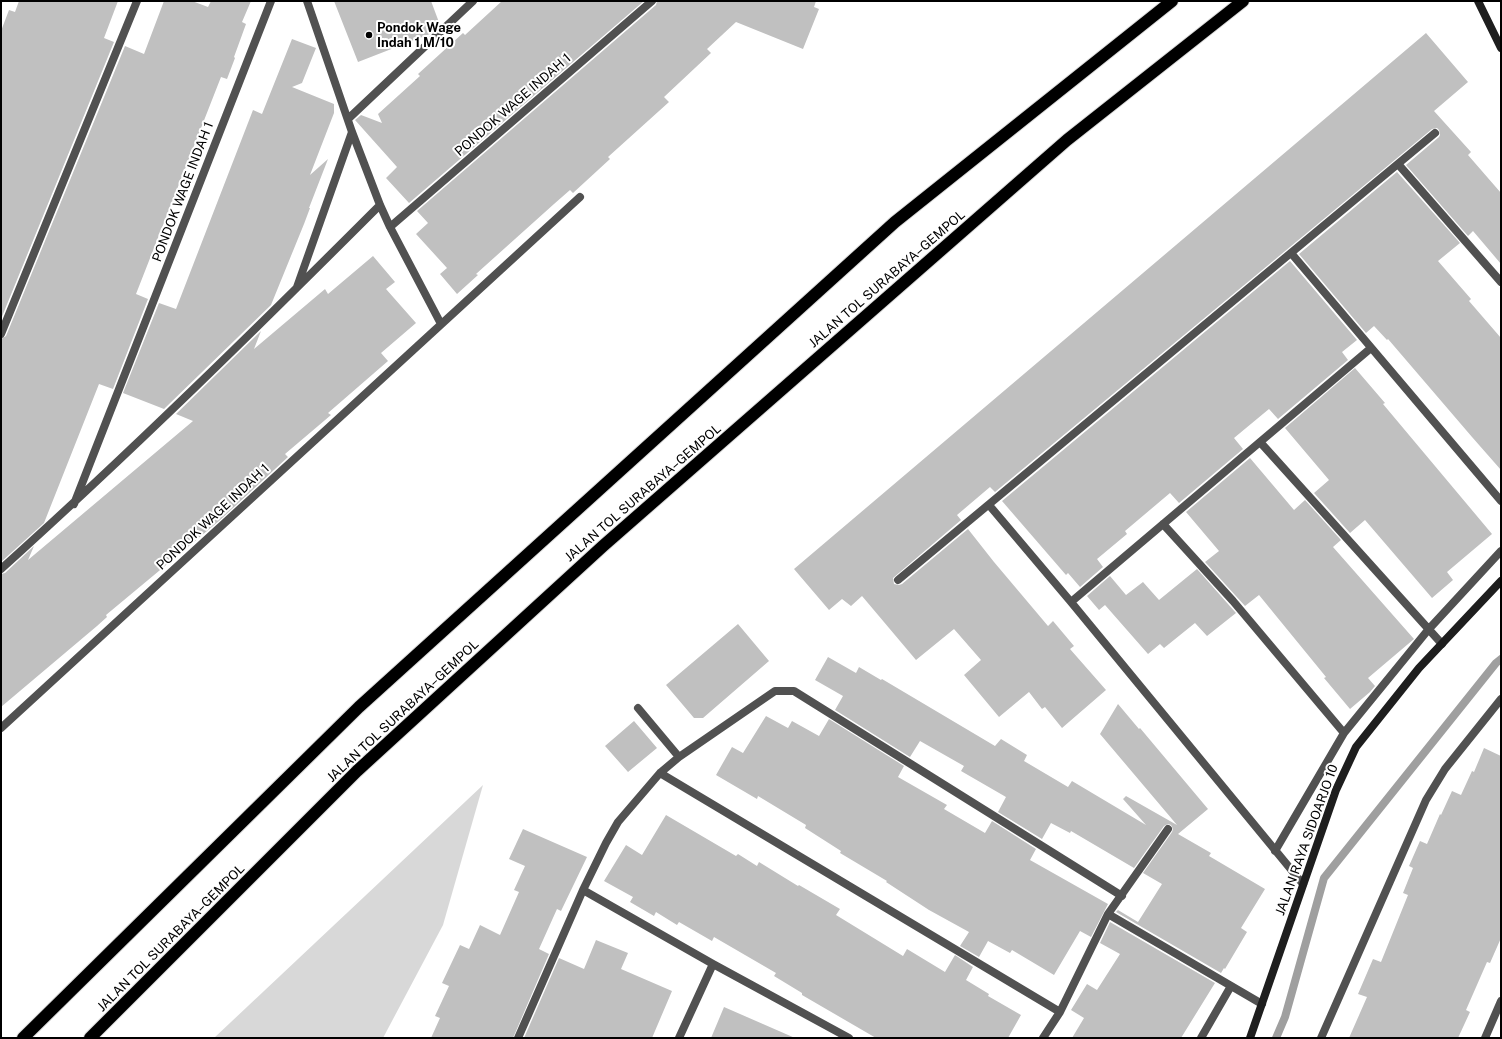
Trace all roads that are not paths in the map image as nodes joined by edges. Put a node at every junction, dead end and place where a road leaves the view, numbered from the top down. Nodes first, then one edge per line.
1 (137, 1) edge
2 (271, 1) edge
3 (306, 1) edge
4 (473, 1) edge
5 (652, 1) edge
6 (1172, 1) edge
7 (1243, 1) edge
8 (1478, 1) edge
9 (1501, 48) edge
10 (348, 119) junction
11 (352, 132) junction
12 (1435, 133) dead end
13 (1398, 164) junction
14 (580, 197) dead end
15 (380, 205) junction
16 (390, 227) junction
17 (1291, 253) junction
18 (1501, 282) edge
19 (296, 290) junction
20 (441, 324) junction
21 (1, 334) edge
22 (1371, 348) junction
23 (1260, 442) junction
24 (1501, 501) edge
25 (74, 504) junction
26 (989, 505) junction
27 (1163, 524) junction
28 (1501, 551) edge
29 (1, 569) edge
30 (898, 580) dead end
31 (1501, 581) edge
32 (1071, 602) junction
33 (1428, 630) junction
34 (1442, 644) junction
35 (1501, 699) edge
36 (638, 708) dead end
37 (1, 728) edge
38 (1344, 733) junction
39 (679, 757) junction
40 (660, 773) junction
41 (1168, 829) dead end
42 (1275, 851) junction
43 (1303, 884) junction
44 (584, 890) junction
45 (1122, 896) junction
46 (1108, 914) junction
47 (713, 964) junction
48 (1232, 986) junction
49 (1501, 1001) edge
50 (1262, 1004) junction
51 (1060, 1012) junction
52 (846, 1037) edge
53 (23, 1038) edge
54 (90, 1038) edge
55 (518, 1038) edge
56 (679, 1038) edge
57 (1043, 1038) edge
58 (1201, 1038) edge
59 (1250, 1038) edge
60 (1321, 1038) edge
61 (1485, 1038) edge

1 - 21 street
2 - 25 street, PONDOK WAGE INDAH 1
3 - 10 street
4 - 10 street
5 - 16 street, PONDOK WAGE INDAH 1
6 - 53 highway
7 - 54 highway, JALAN TOL SURABAYA–GEMPOL
8 - 9 street
10 - 11 street
11 - 15 street
11 - 19 street, PONDOK WAGE INDAH 1
12 - 13 street
13 - 17 street
13 - 18 street
14 - 20 street, PONDOK WAGE INDAH 1
15 - 16 street
15 - 19 street, PONDOK WAGE INDAH 1
16 - 20 street
17 - 22 street
17 - 26 street
19 - 25 street, PONDOK WAGE INDAH 1
20 - 37 street, PONDOK WAGE INDAH 1
22 - 23 street
22 - 24 street
23 - 27 street
23 - 33 street
25 - 29 street, PONDOK WAGE INDAH 1
26 - 30 street
26 - 32 street
27 - 32 street
27 - 38 street
28 - 33 street
31 - 34 street, JALAN RAYA SIDOARJO 10
32 - 42 street
33 - 34 street
33 - 38 street
34 - 43 street, JALAN RAYA SIDOARJO 10
35 - 60 street
36 - 39 street
38 - 42 street
39 - 40 street
39 - 45 street
40 - 44 street
40 - 51 street
41 - 45 street
42 - 43 street
43 - 50 street, JALAN RAYA SIDOARJO 10
44 - 47 street
44 - 55 street
45 - 46 street
46 - 48 street
46 - 51 street
47 - 52 street
47 - 56 street
48 - 50 street
48 - 58 street
49 - 61 street
50 - 59 street, JALAN RAYA SIDOARJO 10
51 - 57 street

